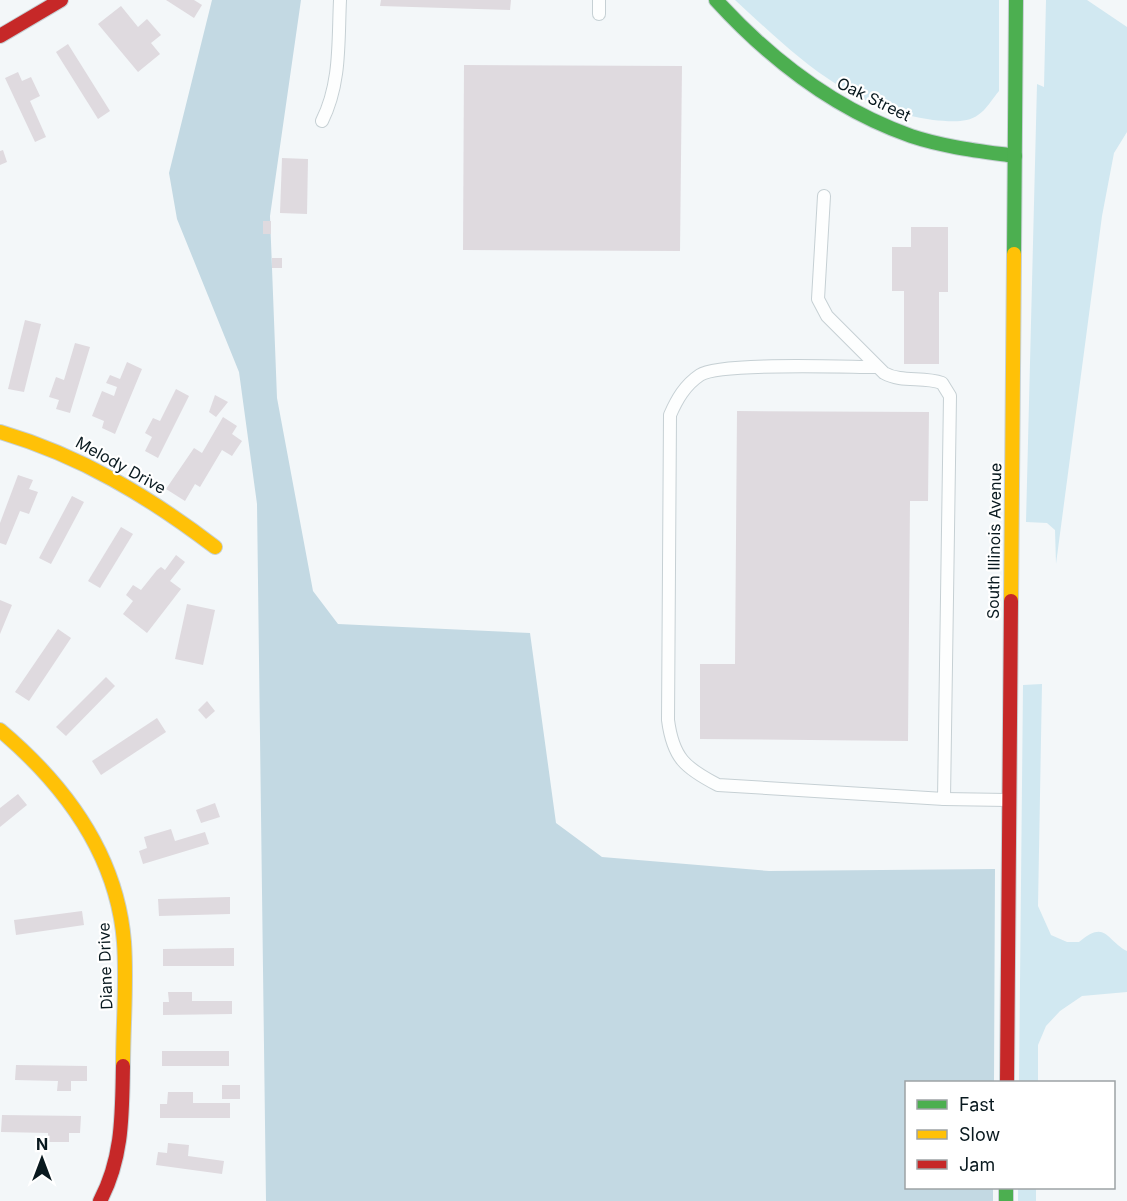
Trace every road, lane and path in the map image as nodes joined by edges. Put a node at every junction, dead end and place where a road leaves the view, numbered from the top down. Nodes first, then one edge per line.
1 (62, 0) edge
2 (340, 0) edge
3 (599, 0) edge
4 (716, 0) edge
5 (1016, 0) edge
6 (599, 14) dead end
7 (0, 36) edge
8 (322, 121) dead end
9 (1015, 156) junction
10 (824, 196) dead end
11 (875, 367) junction
12 (0, 432) edge
13 (215, 547) dead end
14 (0, 730) edge
15 (944, 799) junction
16 (1007, 800) junction
17 (1007, 1081) edge
18 (100, 1201) edge

1 - 7 street
2 - 8 lane
3 - 6 lane
4 - 9 street, Oak Street
5 - 9 street, South Illinois Avenue
9 - 16 street, South Illinois Avenue
10 - 11 lane
11 - 15 lane
11 - 15 lane
12 - 13 street, Melody Drive
14 - 18 street, Diane Drive
15 - 16 lane
16 - 17 street, South Illinois Avenue

